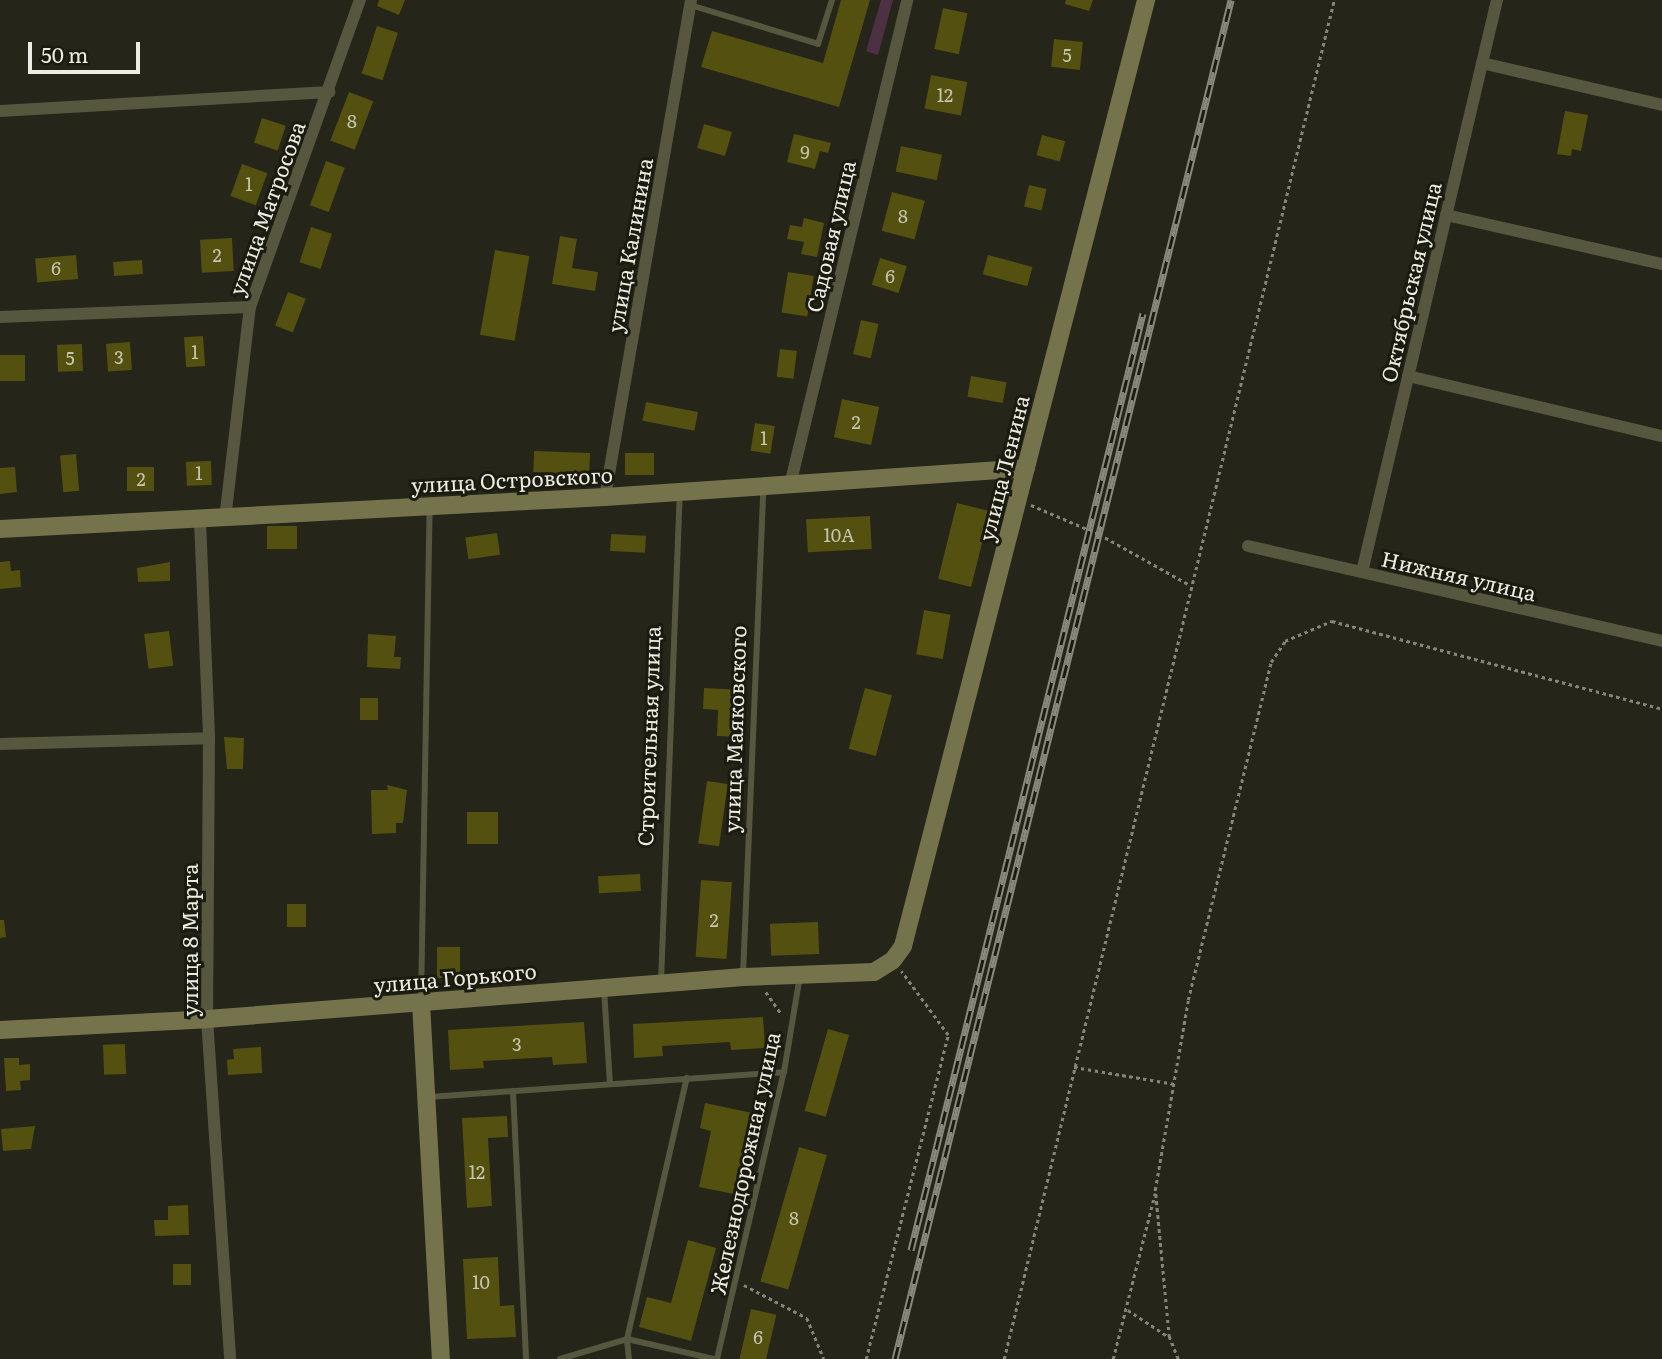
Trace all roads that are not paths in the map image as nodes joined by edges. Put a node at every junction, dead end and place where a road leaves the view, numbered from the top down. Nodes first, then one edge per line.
1 (360, 0) edge
2 (832, 0) edge
3 (907, 0) edge
4 (1146, 0) edge
5 (1497, 0) edge
6 (691, 2) edge
7 (1482, 63) junction
8 (329, 92) junction
9 (1662, 105) edge
10 (0, 111) edge
11 (1446, 215) junction
12 (1662, 264) edge
13 (250, 307) junction
14 (0, 317) edge
15 (1408, 376) junction
16 (1662, 436) edge
17 (1026, 468) junction
18 (791, 481) junction
19 (763, 483) junction
20 (681, 490) junction
21 (605, 497) junction
22 (430, 507) junction
23 (225, 519) junction
24 (200, 521) junction
25 (0, 529) edge
26 (1248, 546) dead end
27 (1362, 572) junction
28 (1662, 641) edge
29 (209, 738) junction
30 (0, 744) edge
31 (898, 953) joint
32 (800, 973) junction
33 (743, 977) junction
34 (660, 983) junction
35 (604, 987) junction
36 (421, 1003) junction
37 (207, 1019) junction
38 (0, 1030) edge
39 (784, 1072) junction
40 (687, 1078) junction
41 (610, 1084) junction
42 (513, 1091) junction
43 (428, 1097) junction
44 (627, 1339) junction
45 (230, 1359) edge
46 (441, 1359) edge
47 (526, 1359) edge
48 (560, 1359) edge
49 (629, 1359) edge
50 (716, 1359) edge

1 - 8 street, улица Матросова
2 - 6 lane
3 - 18 street, Садовая улица
4 - 17 street, улица Ленина
5 - 7 street, Октябрьская улица
6 - 21 street, улица Калинина
7 - 9 street
7 - 11 street, Октябрьская улица
8 - 10 street
8 - 13 street, улица Матросова
11 - 12 street
11 - 15 street, Октябрьская улица
13 - 14 street
13 - 23 street, улица Матросова
15 - 16 street
15 - 27 street, Октябрьская улица
17 - 18 street, улица Островского
17 - 31 street, улица Ленина
18 - 19 street, улица Островского
19 - 20 street, улица Островского
19 - 33 lane, улица Маяковского
20 - 21 street, улица Островского
20 - 34 lane, Строительная улица
21 - 22 street, улица Островского
22 - 23 street, улица Островского
22 - 36 lane
23 - 24 street, улица Островского
24 - 25 street, улица Островского
24 - 29 street, улица 8 Марта
26 - 27 street, Нижняя улица
27 - 28 street, Нижняя улица
29 - 30 street
29 - 37 street, улица 8 Марта
31 - 32 street, улица Горького
32 - 33 street, улица Горького
32 - 39 lane, Железнодорожная улица
33 - 34 street, улица Горького
34 - 35 street, улица Горького
35 - 36 street, улица Горького
35 - 41 lane
36 - 37 street, улица Горького
36 - 43 street
37 - 38 street, улица Горького
37 - 45 street, улица 8 Марта
39 - 40 lane
39 - 50 lane, Железнодорожная улица
40 - 41 lane
40 - 44 lane
41 - 42 lane
42 - 43 lane
42 - 47 lane
43 - 46 street
44 - 48 lane
44 - 49 lane
44 - 50 lane

